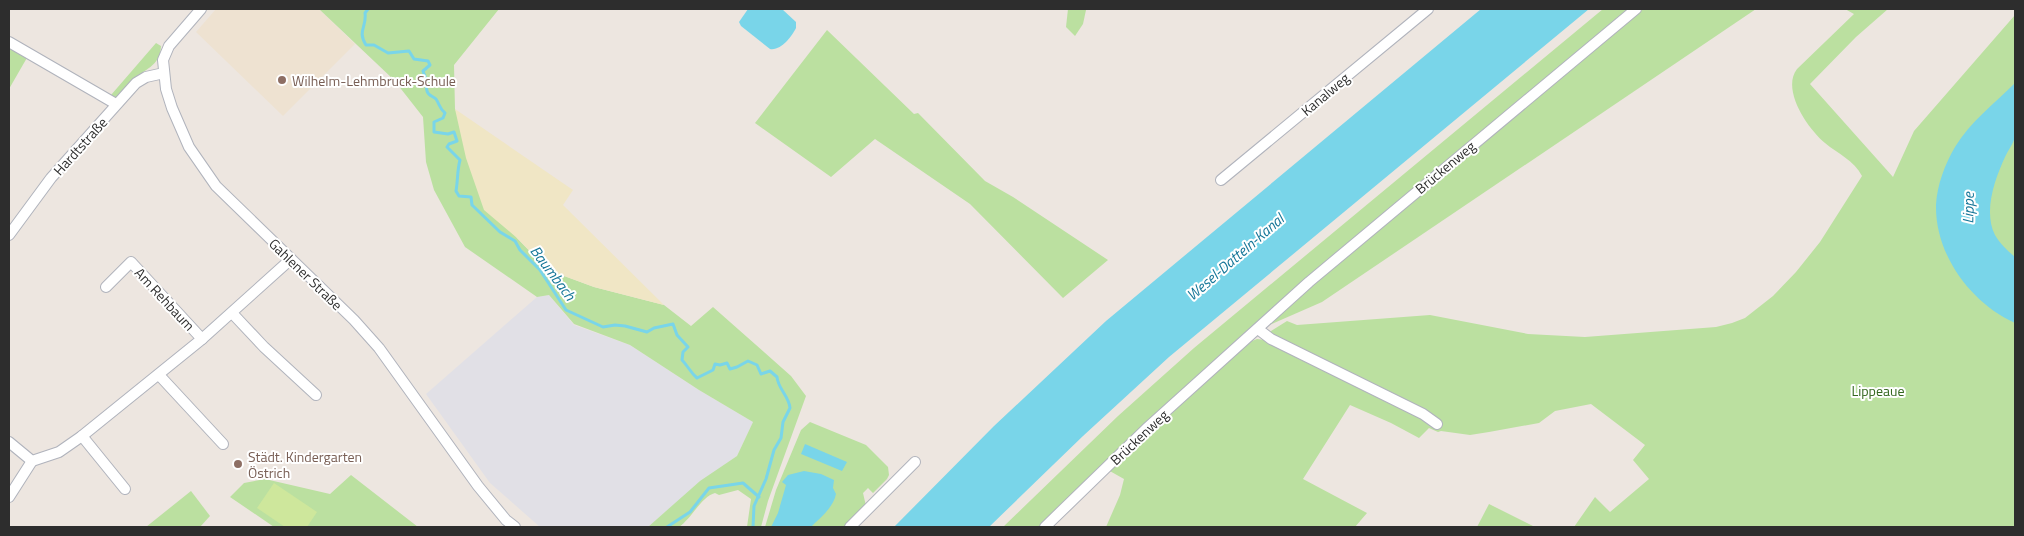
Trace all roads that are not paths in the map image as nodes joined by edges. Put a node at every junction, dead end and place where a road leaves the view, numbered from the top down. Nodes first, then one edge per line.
1 (201, 9) edge
2 (1428, 9) edge
3 (1636, 9) edge
4 (9, 42) edge
5 (164, 74) junction
6 (116, 104) junction
7 (1221, 180) dead end
8 (9, 235) edge
9 (290, 258) junction
10 (106, 287) dead end
11 (232, 313) junction
12 (1258, 329) junction
13 (202, 339) junction
14 (159, 375) junction
15 (316, 395) dead end
16 (1437, 424) dead end
17 (82, 436) junction
18 (9, 442) edge
19 (222, 444) dead end
20 (32, 460) junction
21 (915, 462) dead end
22 (125, 489) dead end
23 (9, 497) edge
24 (515, 527) edge
25 (850, 527) edge
26 (1045, 527) edge

1 - 5 street, Gahlener Straße
2 - 7 street, Kanalweg
3 - 12 street, Brückenweg
4 - 6 street
5 - 6 street, Hardtstraße
5 - 9 street, Gahlener Straße
6 - 8 street, Hardtstraße
9 - 11 street, Am Rehbaum
9 - 24 street, Gahlener Straße
10 - 13 street, Am Rehbaum
11 - 13 street, Am Rehbaum
11 - 15 street
12 - 16 street
12 - 26 street, Brückenweg
13 - 14 street, Am Rehbaum
14 - 17 street, Am Rehbaum
14 - 19 street
17 - 20 street, Am Rehbaum
17 - 22 street
18 - 20 street
20 - 23 street
21 - 25 street

